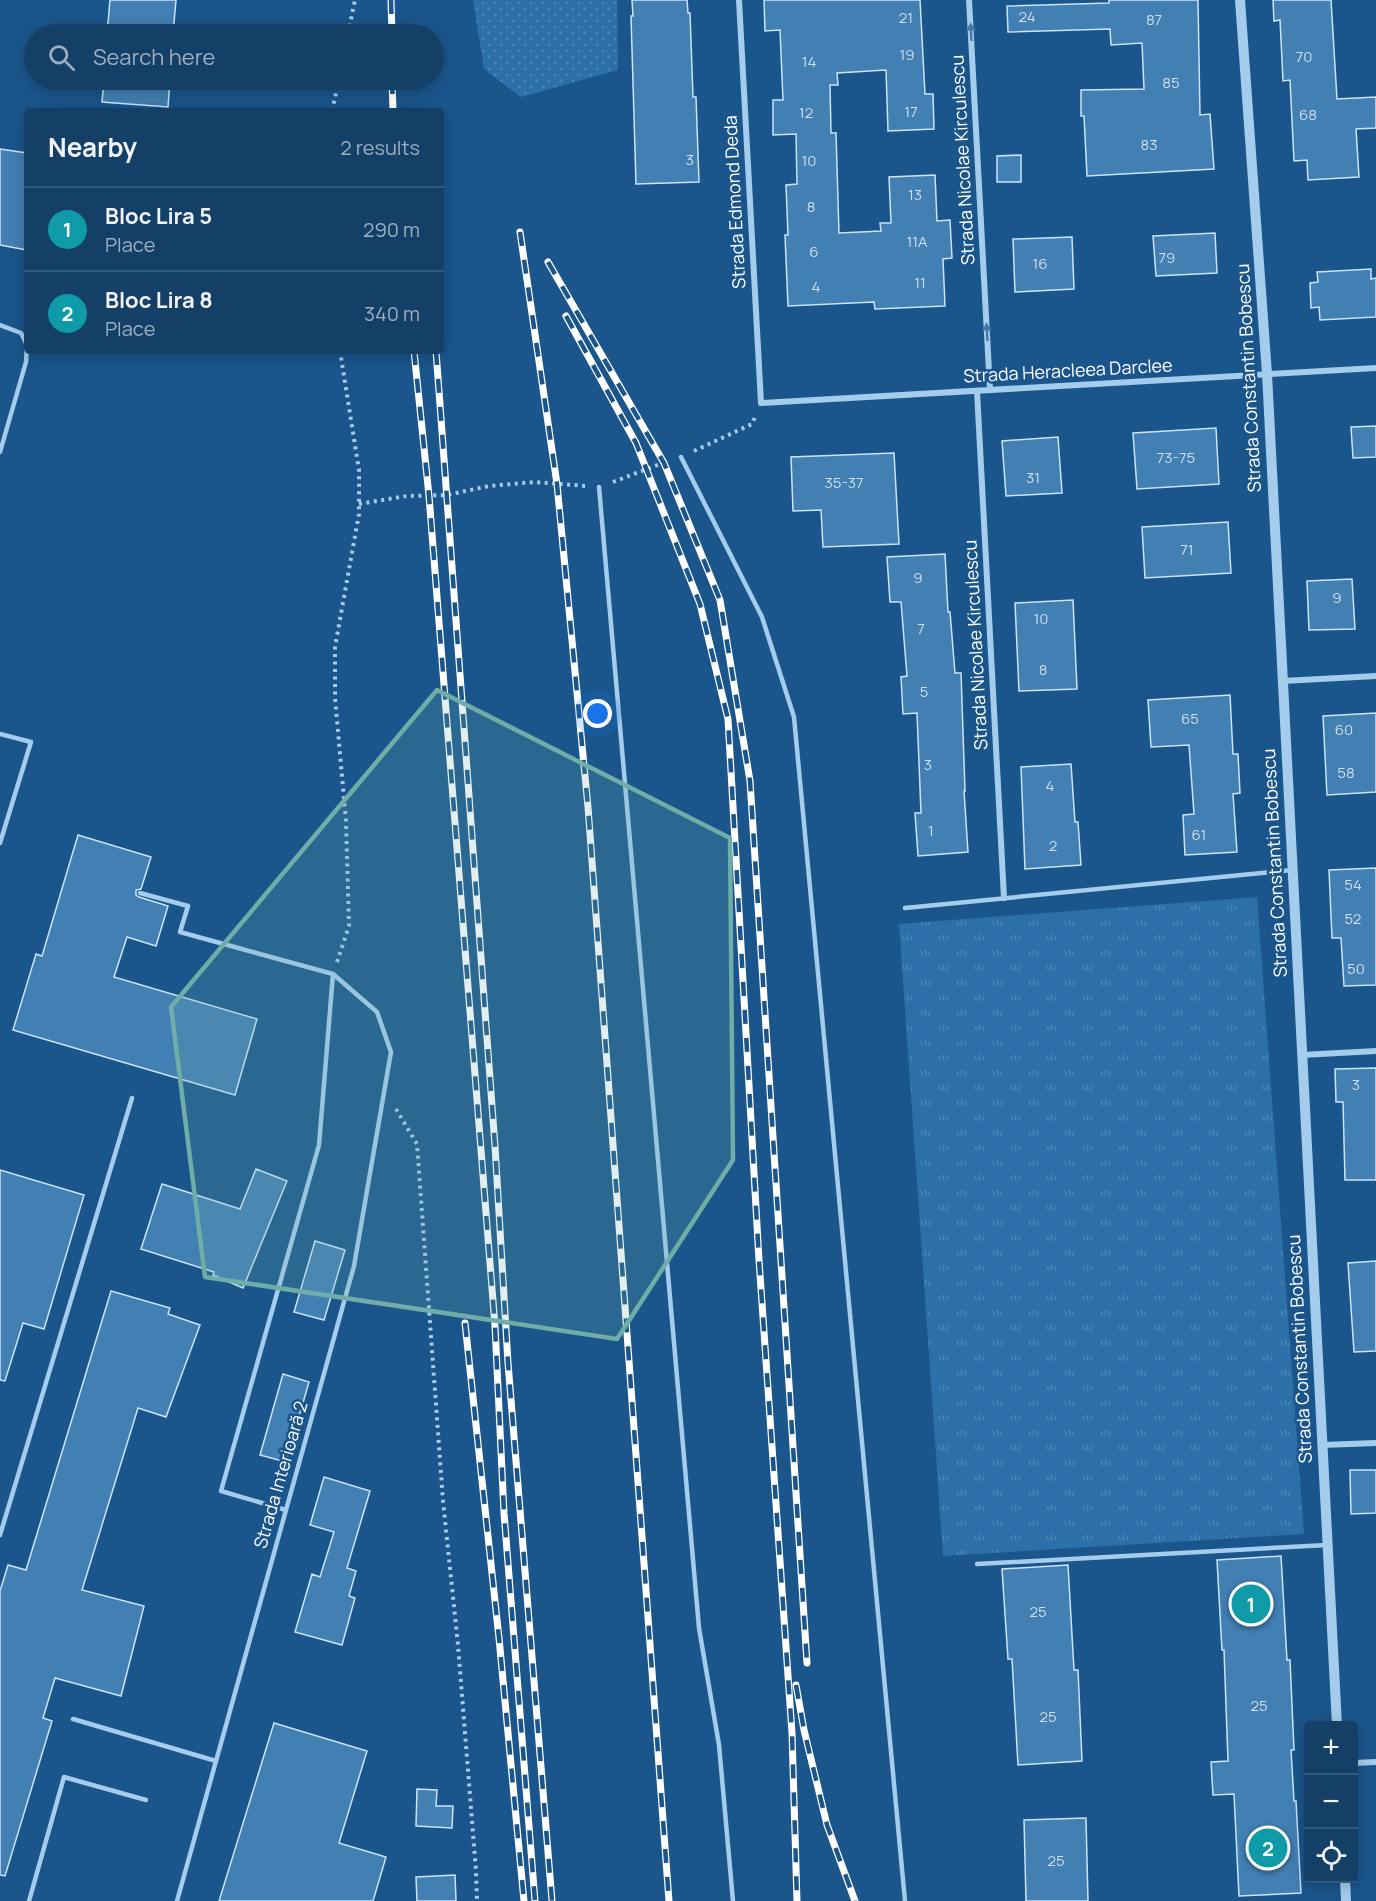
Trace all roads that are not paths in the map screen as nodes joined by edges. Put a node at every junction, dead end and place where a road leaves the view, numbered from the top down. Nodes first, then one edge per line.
1 (739, 0) edge
2 (969, 0) edge
3 (1240, 0) edge
4 (0, 325) edge
5 (24, 339) edge
6 (26, 354) edge
7 (1376, 368) edge
8 (1267, 374) junction
9 (990, 390) junction
10 (977, 391) junction
11 (761, 403) joint
12 (0, 452) edge
13 (681, 457) dead end
14 (599, 487) road end
15 (1376, 676) edge
16 (1283, 681) junction
17 (0, 734) edge
18 (0, 843) edge
19 (1292, 870) junction
20 (140, 893) dead end
21 (1004, 898) junction
22 (905, 908) dead end
23 (333, 974) junction
24 (1376, 1051) edge
25 (1302, 1055) junction
26 (132, 1098) dead end
27 (1376, 1443) edge
28 (1322, 1445) junction
29 (286, 1510) junction
30 (0, 1535) edge
31 (1327, 1545) junction
32 (977, 1564) dead end
33 (74, 1719) dead end
34 (1337, 1721) edge
35 (216, 1761) junction
36 (1376, 1762) edge
37 (1358, 1763) edge
38 (146, 1800) dead end
39 (1345, 1883) edge
40 (29, 1901) edge
41 (177, 1901) edge
42 (733, 1901) edge
43 (905, 1901) edge
44 (1346, 1901) edge

1 - 11 street, Strada Edmond Deda
9 -> 2 street, Strada Nicolae Kirculescu
3 - 8 street, Strada Constantin Bobescu
4 - 5 lane
6 - 12 lane
7 - 8 street, Strada Heracleea Darclee
8 - 9 street, Strada Heracleea Darclee
8 - 16 street, Strada Constantin Bobescu
9 - 10 street, Strada Heracleea Darclee
10 - 11 street, Strada Heracleea Darclee
10 - 21 street, Strada Nicolae Kirculescu
13 - 43 lane
14 - 42 lane
15 - 16 street
16 - 19 street, Strada Constantin Bobescu
17 - 18 lane
19 - 21 lane
19 - 25 street, Strada Constantin Bobescu
20 - 23 lane
21 - 22 lane
23 - 29 lane, Strada Interioară 2
23 - 29 lane
24 - 25 street
25 - 28 street, Strada Constantin Bobescu
26 - 30 lane
27 - 28 street
28 - 31 street, Strada Constantin Bobescu
29 - 35 lane, Strada Interioară 2
31 - 32 lane
31 - 34 street, Strada Constantin Bobescu
33 - 35 lane
35 - 41 lane, Strada Interioară 2
36 - 37 street
38 - 40 lane
39 - 44 street

